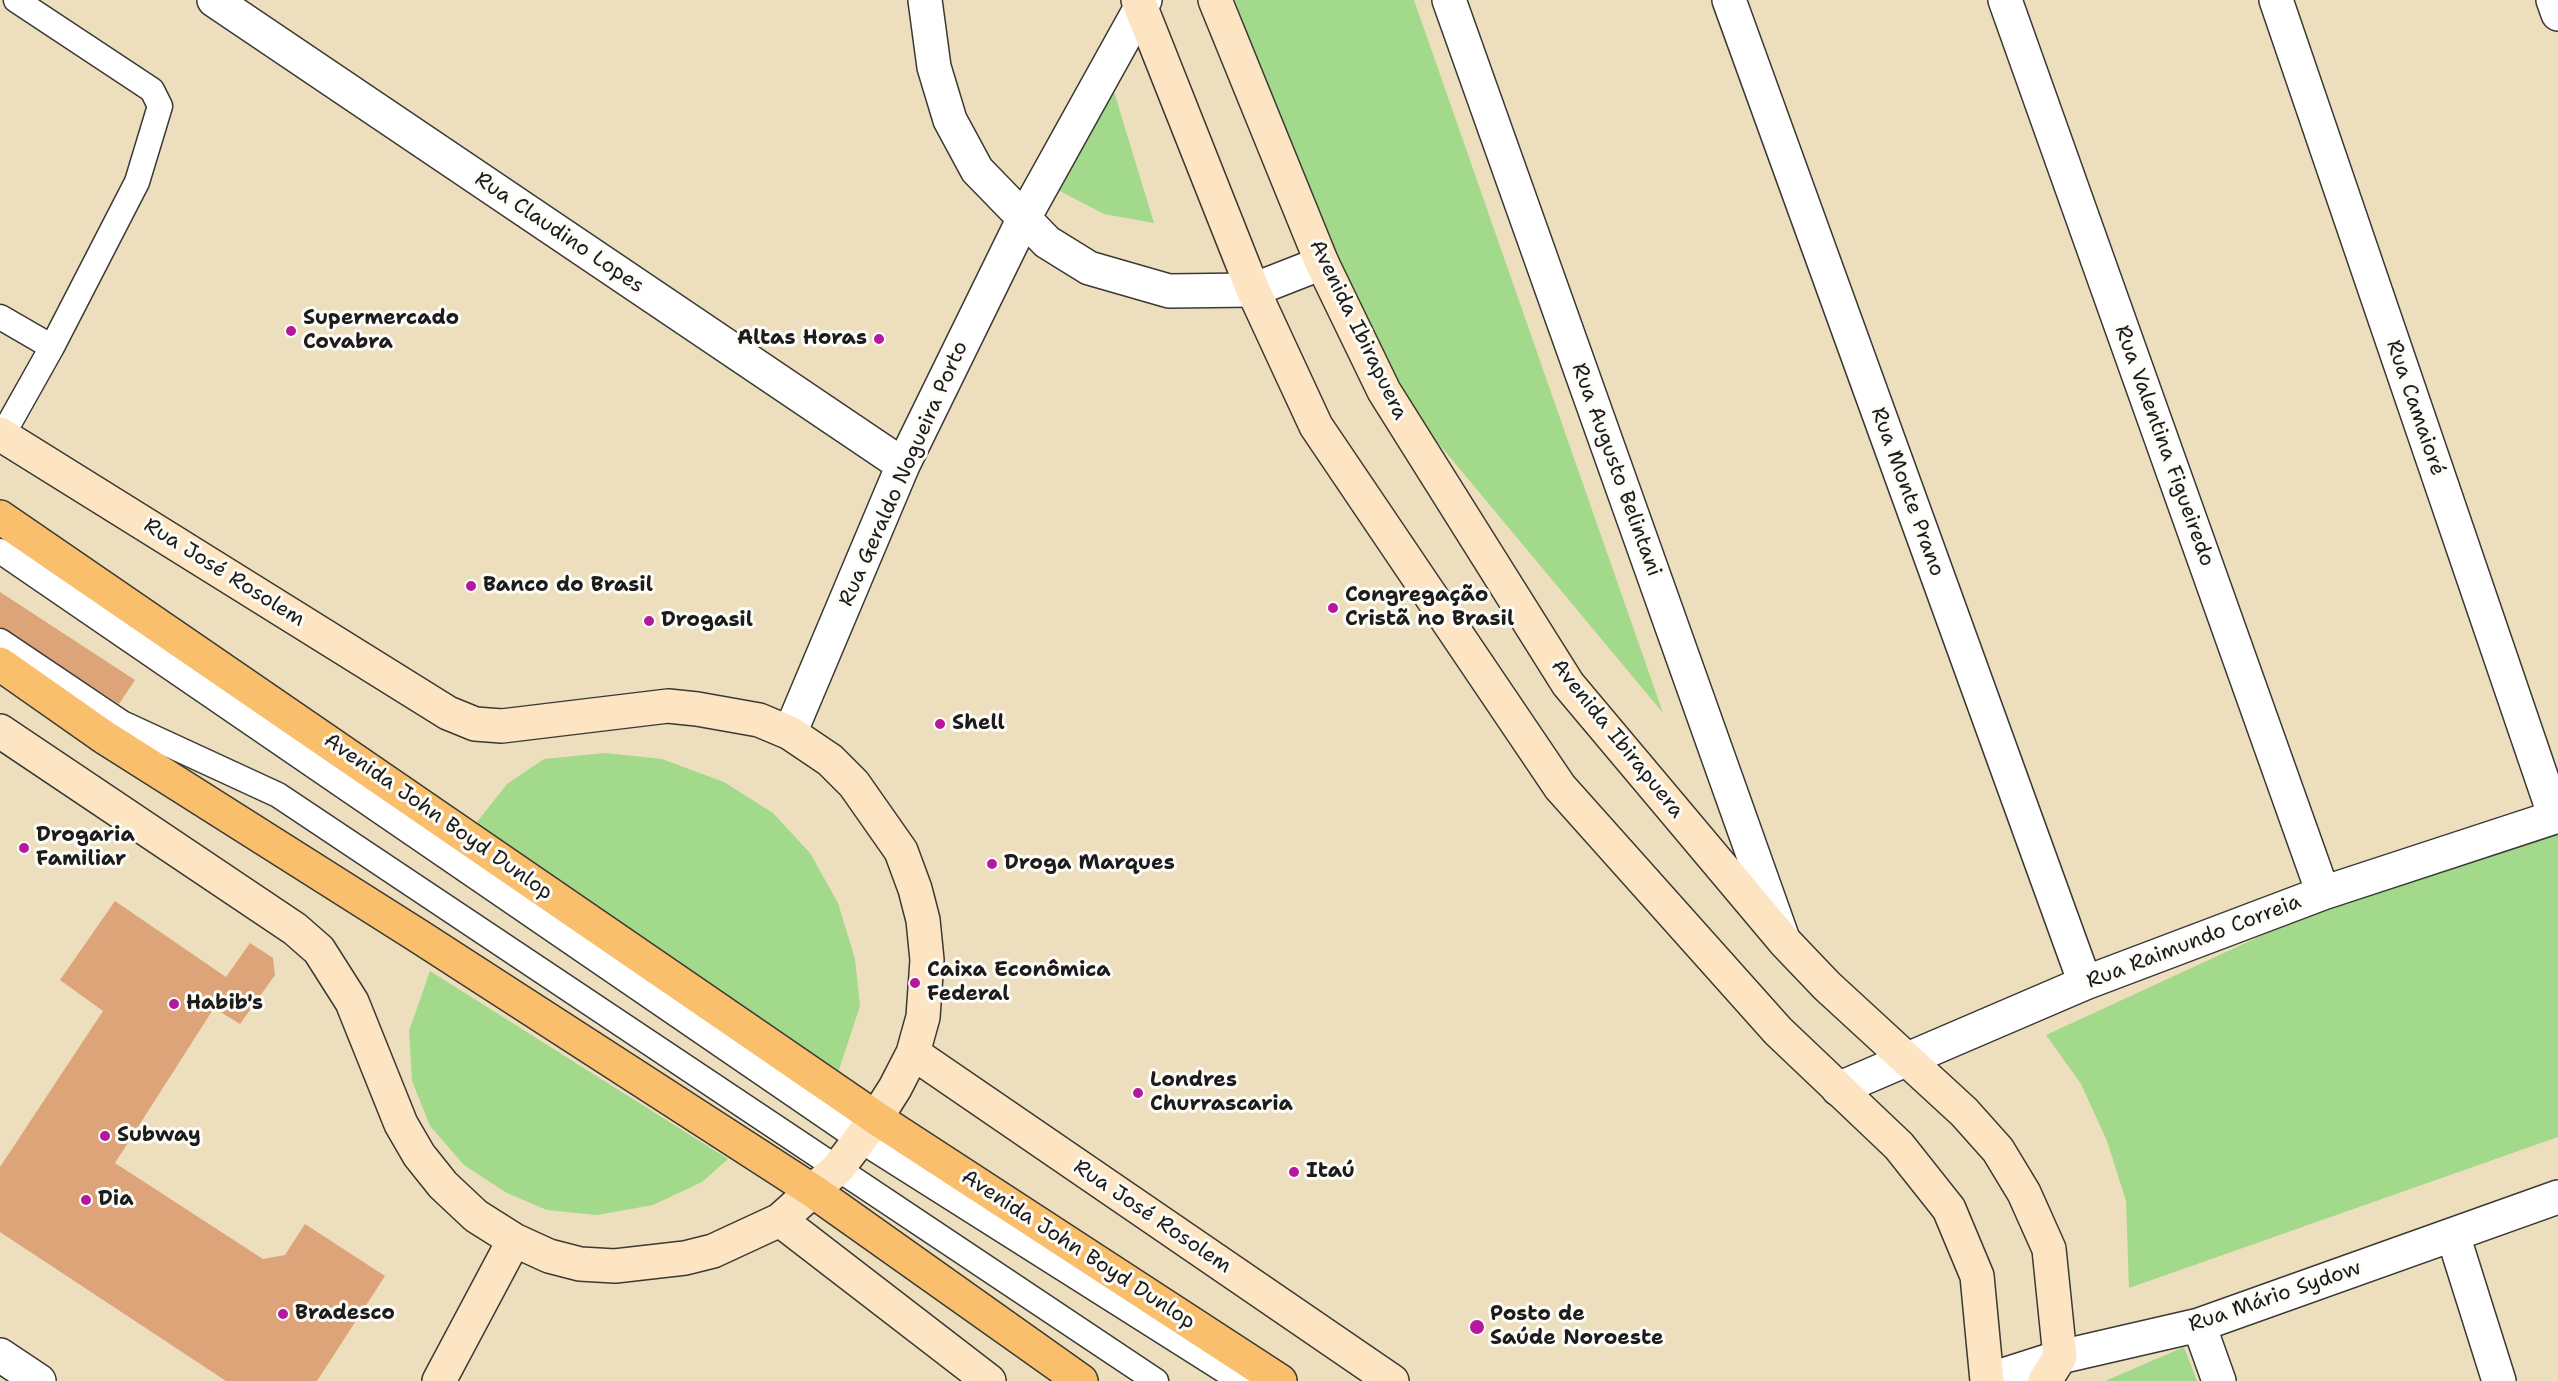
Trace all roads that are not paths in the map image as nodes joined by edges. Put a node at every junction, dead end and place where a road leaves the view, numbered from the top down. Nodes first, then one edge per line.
1 (16, 0) edge
2 (214, 0) edge
3 (925, 0) edge
4 (1215, 0) edge
5 (1449, 0) edge
6 (2005, 0) edge
7 (2276, 0) edge
8 (2553, 0) edge
9 (1733, 1) edge
10 (1141, 3) edge
11 (2558, 14) edge
12 (1024, 218) junction
13 (1322, 263) junction
14 (1253, 290) junction
15 (0, 317) edge
16 (52, 348) junction
17 (1, 435) edge
18 (903, 465) junction
19 (0, 517) edge
20 (0, 551) edge
21 (0, 641) edge
22 (0, 664) edge
23 (0, 731) edge
24 (790, 733) junction
25 (2557, 816) edge
26 (2323, 893) junction
27 (1784, 941) junction
28 (2085, 983) junction
29 (913, 1053) junction
30 (1907, 1061) junction
31 (1838, 1089) junction
32 (868, 1129) junction
33 (837, 1168) junction
34 (813, 1191) junction
35 (2558, 1197) edge
36 (780, 1220) junction
37 (2453, 1235) junction
38 (514, 1240) junction
39 (2199, 1325) junction
40 (0, 1355) edge
41 (2053, 1369) edge
42 (39, 1381) edge
43 (439, 1381) edge
44 (989, 1381) edge
45 (1081, 1381) edge
46 (1156, 1381) edge
47 (1241, 1381) edge
48 (1280, 1381) edge
49 (1392, 1381) edge
50 (1988, 1381) edge
51 (2219, 1381) edge
52 (2499, 1381) edge

1 - 16 lane
2 - 18 street, Rua Claudino Lopes
3 - 12 street
4 - 13 street, Avenida Ibirapuera
5 - 27 street, Rua Augusto Belintani
6 - 26 street, Rua Valentina Figueiredo
7 - 25 street, Rua Camaioré
8 - 11 street
9 - 28 street, Rua Monte Prano
10 - 12 street, Rua Geraldo Nogueira Porto
10 - 14 street
12 - 14 street
12 - 18 street, Rua Geraldo Nogueira Porto
13 - 14 street
13 - 27 street, Avenida Ibirapuera
14 - 31 street
15 - 16 lane
16 - 17 lane
17 - 24 street, Rua José Rosolem
18 - 24 street, Rua Geraldo Nogueira Porto
19 - 32 main road, Avenida John Boyd Dunlop
20 - 32 lane
21 - 33 lane
22 - 34 main road
23 - 38 street
24 - 29 street
25 - 26 street, Rua Raimundo Correia
26 - 28 street, Rua Raimundo Correia
27 - 30 street, Avenida Ibirapuera
28 - 30 street, Rua Raimundo Correia
29 - 32 street
29 - 49 street, Rua José Rosolem
30 - 31 street, Rua Raimundo Correia
30 - 41 street, Avenida Ibirapuera
31 - 50 street
32 - 33 street
32 - 47 lane
32 - 48 main road, Avenida John Boyd Dunlop
33 - 34 street
33 - 46 lane
34 - 36 street
34 - 45 main road
35 - 37 street, Rua Mário Sydow
36 - 38 street
36 - 44 street
37 - 39 street, Rua Mário Sydow
37 - 52 street
38 - 43 street
39 - 41 street, Rua Mário Sydow
39 - 51 street
40 - 42 street
41 - 50 street, Rua Mário Sydow

